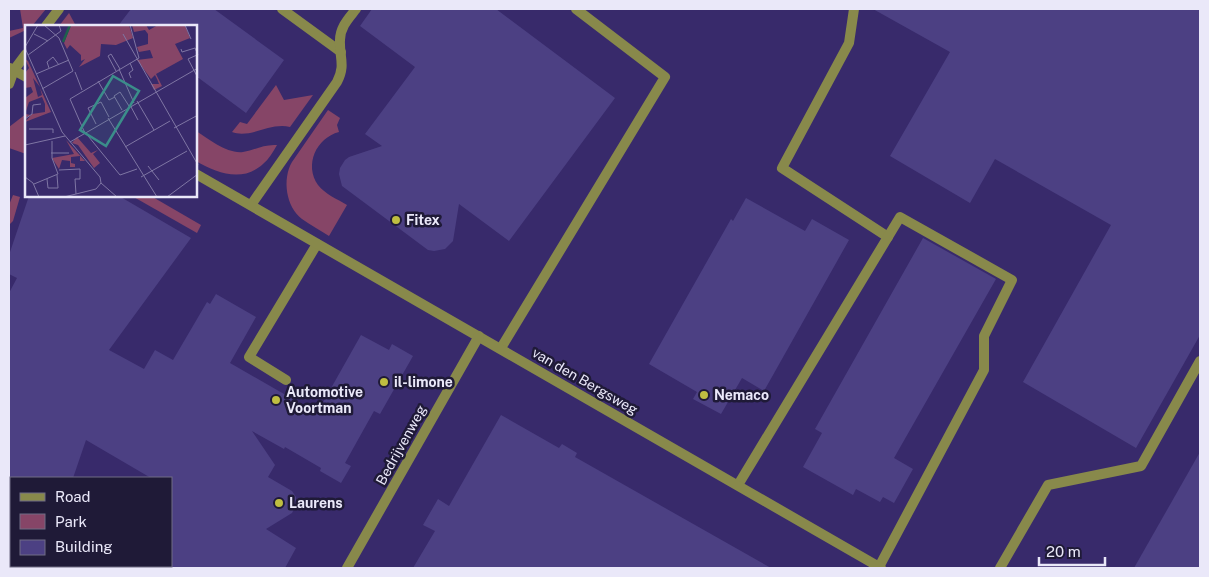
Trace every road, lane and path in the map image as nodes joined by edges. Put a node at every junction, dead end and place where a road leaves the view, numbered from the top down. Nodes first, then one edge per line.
1 (59, 9) edge
2 (282, 9) edge
3 (356, 9) edge
4 (576, 9) edge
5 (854, 9) edge
6 (47, 25) edge
7 (341, 52) junction
8 (25, 55) edge
9 (12, 69) edge
10 (25, 76) edge
11 (9, 84) edge
12 (198, 175) edge
13 (251, 206) junction
14 (888, 237) junction
15 (317, 244) junction
16 (479, 336) junction
17 (501, 348) junction
18 (1200, 361) edge
19 (286, 380) dead end
20 (738, 485) junction
21 (347, 568) edge
22 (880, 568) edge
23 (1000, 568) edge

1 - 6 street
2 - 7 street
3 - 7 street
4 - 17 street
5 - 14 street
7 - 13 street
8 - 9 street
9 - 10 street
9 - 11 street
12 - 13 street, van den Bergsweg
13 - 15 street, van den Bergsweg
14 - 20 street
14 - 22 street
15 - 16 street, van den Bergsweg
15 - 19 street
16 - 17 street, van den Bergsweg
16 - 21 street, Bedrijvenweg
17 - 20 street, van den Bergsweg
18 - 23 street
20 - 22 street, van den Bergsweg

